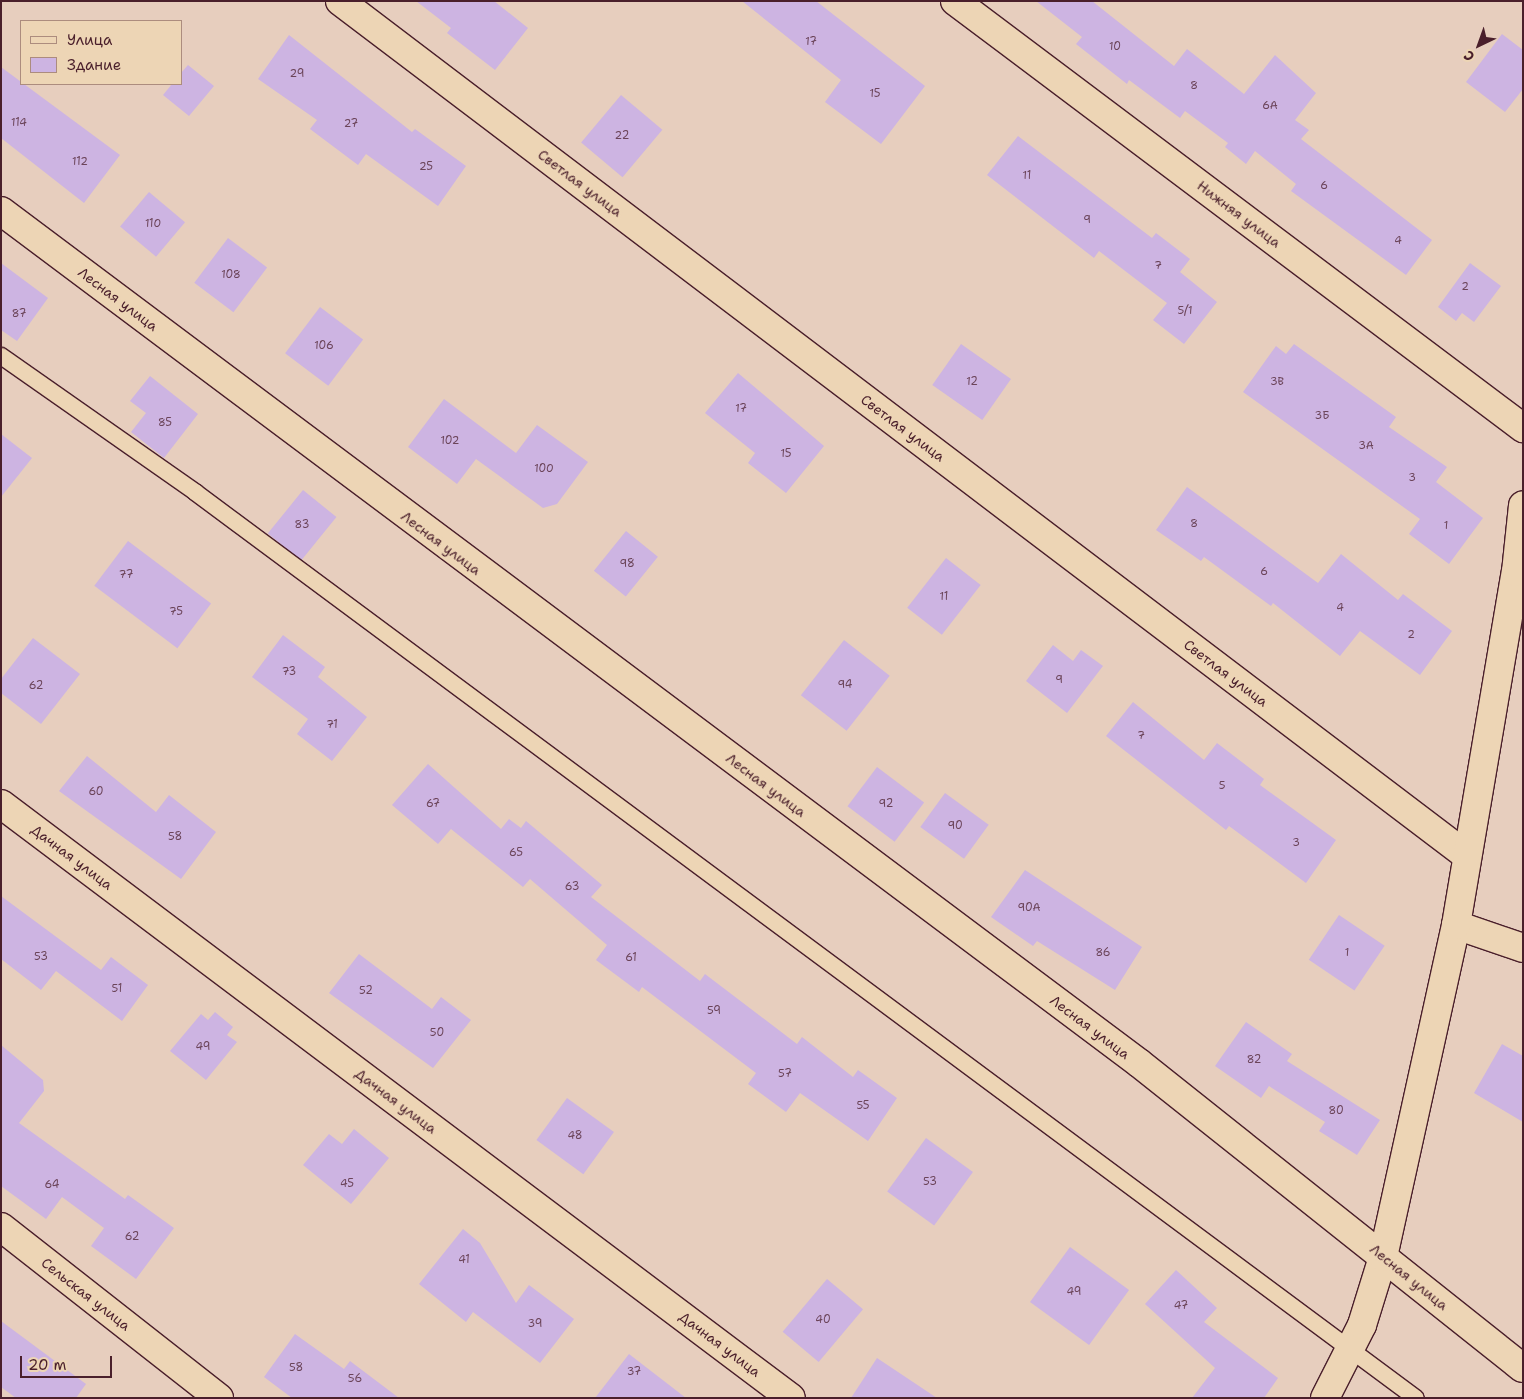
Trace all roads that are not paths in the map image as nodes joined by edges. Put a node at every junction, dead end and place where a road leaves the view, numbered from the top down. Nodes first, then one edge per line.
1 (340, 1) edge
2 (955, 1) edge
3 (1, 211) edge
4 (1, 356) edge
5 (1523, 428) edge
6 (1523, 505) edge
7 (1519, 573) edge
8 (1, 804) edge
9 (1466, 855) junction
10 (1456, 925) junction
11 (1523, 948) edge
12 (1, 1227) edge
13 (1383, 1257) junction
14 (1350, 1349) junction
15 (1523, 1368) edge
16 (219, 1398) edge
17 (790, 1398) edge
18 (1325, 1398) edge
19 (1416, 1398) edge

1 - 9 street, Светлая улица
2 - 5 street, Нижняя улица
3 - 13 street, Лесная улица
4 - 14 lane
6 - 7 street
7 - 9 street
8 - 17 street, Дачная улица
9 - 10 street
10 - 11 street
10 - 13 street
12 - 16 street, Сельская улица
13 - 14 street
13 - 15 street, Лесная улица
14 - 18 street
14 - 19 lane

